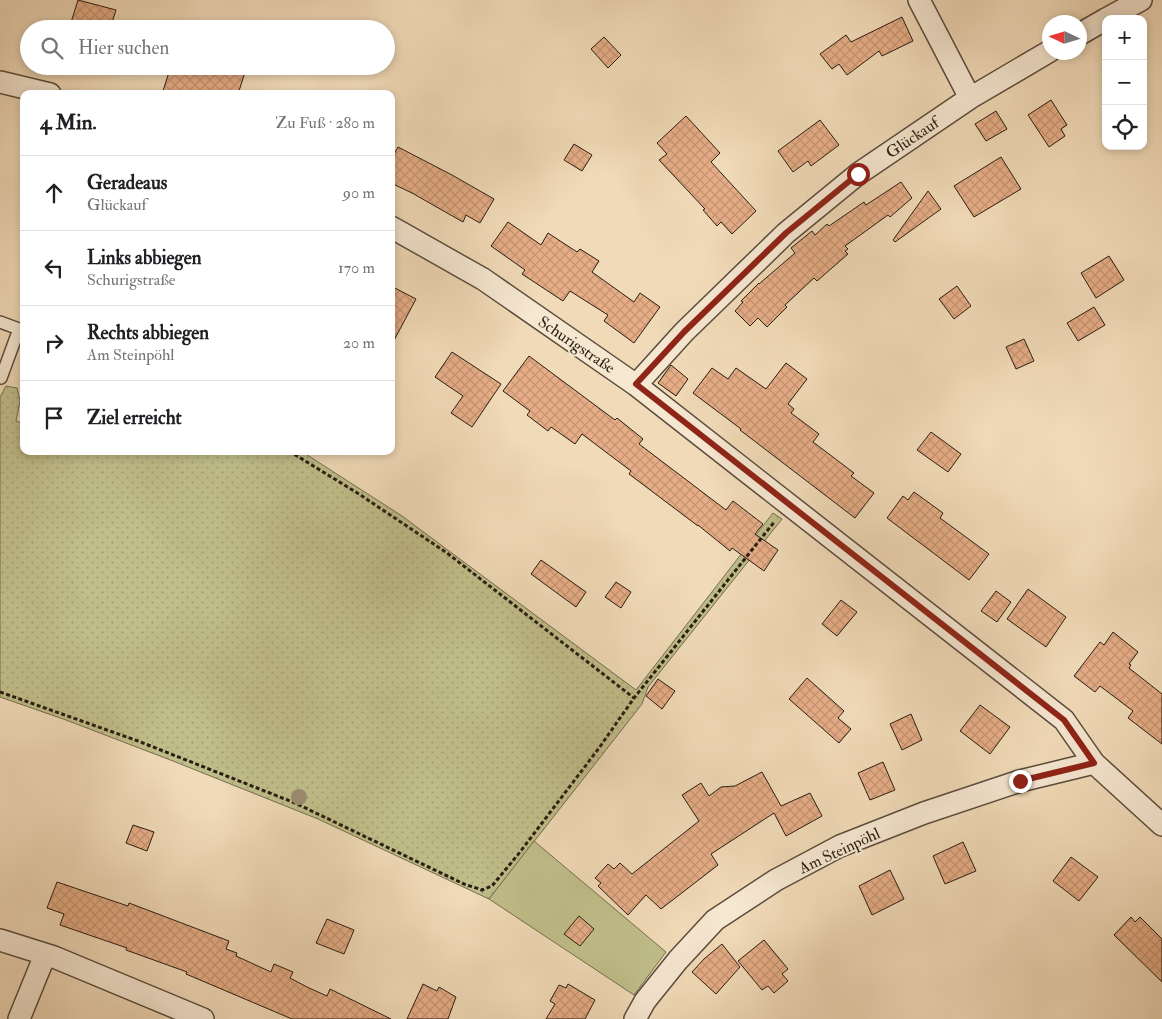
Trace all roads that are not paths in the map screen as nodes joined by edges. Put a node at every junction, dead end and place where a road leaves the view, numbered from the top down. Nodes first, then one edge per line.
1 (919, 0) edge
2 (1141, 0) edge
3 (1113, 15) edge
4 (1102, 21) edge
5 (1087, 30) edge
6 (1042, 56) edge
7 (0, 82) edge
8 (33, 90) edge
9 (970, 98) junction
10 (395, 229) edge
11 (0, 322) edge
12 (20, 330) edge
13 (20, 332) edge
14 (1, 378) edge
15 (636, 384) junction
16 (1094, 763) junction
17 (1162, 825) edge
18 (0, 940) edge
19 (46, 954) junction
20 (19, 1019) edge
21 (203, 1019) edge
22 (635, 1019) edge

1 - 9 street
2 - 3 street
4 - 5 street
6 - 9 street, Glückauf
7 - 8 street
9 - 15 street, Glückauf
10 - 15 street, Schurigstraße
11 - 12 lane
13 - 14 lane
15 - 16 street, Schurigstraße
16 - 17 street, Schurigstraße
16 - 22 street, Am Steinpöhl
18 - 19 street
19 - 20 street
19 - 21 street

